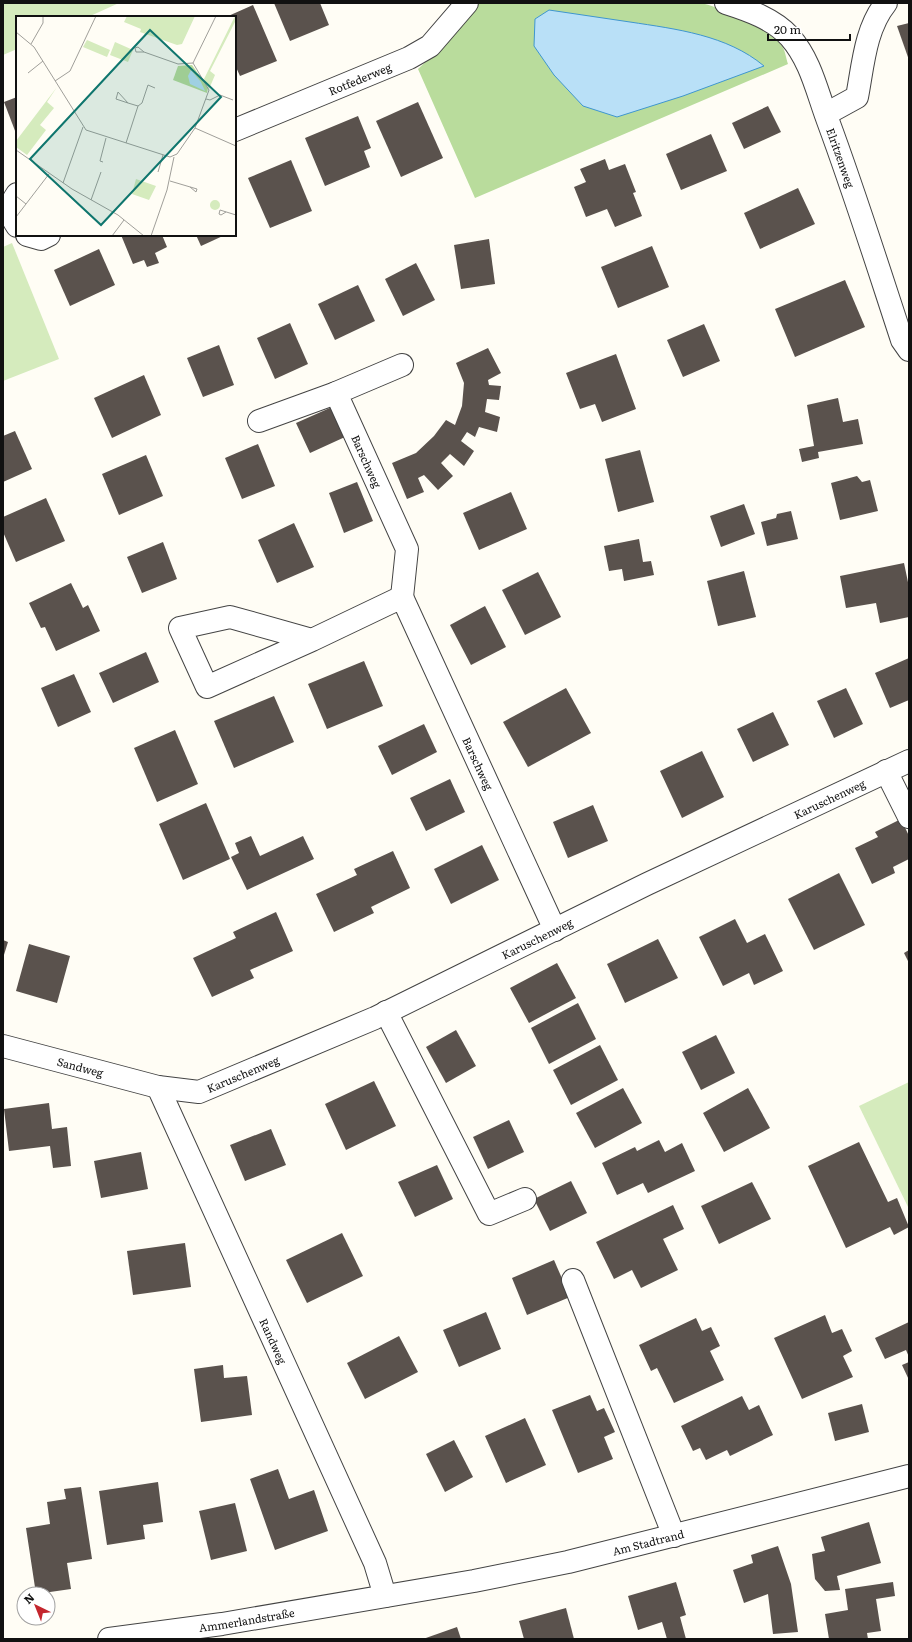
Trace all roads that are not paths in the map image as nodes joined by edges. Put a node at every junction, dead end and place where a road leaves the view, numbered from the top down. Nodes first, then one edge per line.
1 (467, 3) edge
2 (726, 3) edge
3 (886, 3) edge
4 (826, 114) junction
5 (236, 130) edge
6 (16, 196) edge
7 (16, 225) edge
8 (30, 236) edge
9 (47, 236) edge
10 (909, 350) edge
11 (402, 365) dead end
12 (336, 393) junction
13 (259, 421) dead end
14 (402, 597) junction
15 (312, 640) junction
16 (909, 761) edge
17 (886, 771) junction
18 (909, 817) edge
19 (555, 930) junction
20 (386, 1012) junction
21 (3, 1046) edge
22 (158, 1087) junction
23 (525, 1199) dead end
24 (573, 1280) dead end
25 (909, 1476) edge
26 (674, 1536) junction
27 (384, 1596) junction
28 (223, 1632) edge
29 (109, 1639) edge

1 - 5 street, Rotfederweg
2 - 4 street, Elritzenweg
3 - 4 street
4 - 10 street, Elritzenweg
6 - 7 street
8 - 9 street
11 - 12 street
12 - 13 street
12 - 14 street, Barschweg
14 - 15 street
14 - 19 street, Barschweg
15 - 15 street
16 - 17 street, Karuschenweg
17 - 18 street
17 - 19 street, Karuschenweg
19 - 20 street, Karuschenweg
20 - 22 street, Karuschenweg
20 - 23 street
21 - 22 street, Sandweg
22 - 27 street, Randweg
24 - 26 street
25 - 26 street, Am Stadtrand
26 - 27 street, Am Stadtrand
27 - 28 street, Ammerlandstraße
28 - 29 street, Ammerlandstraße

